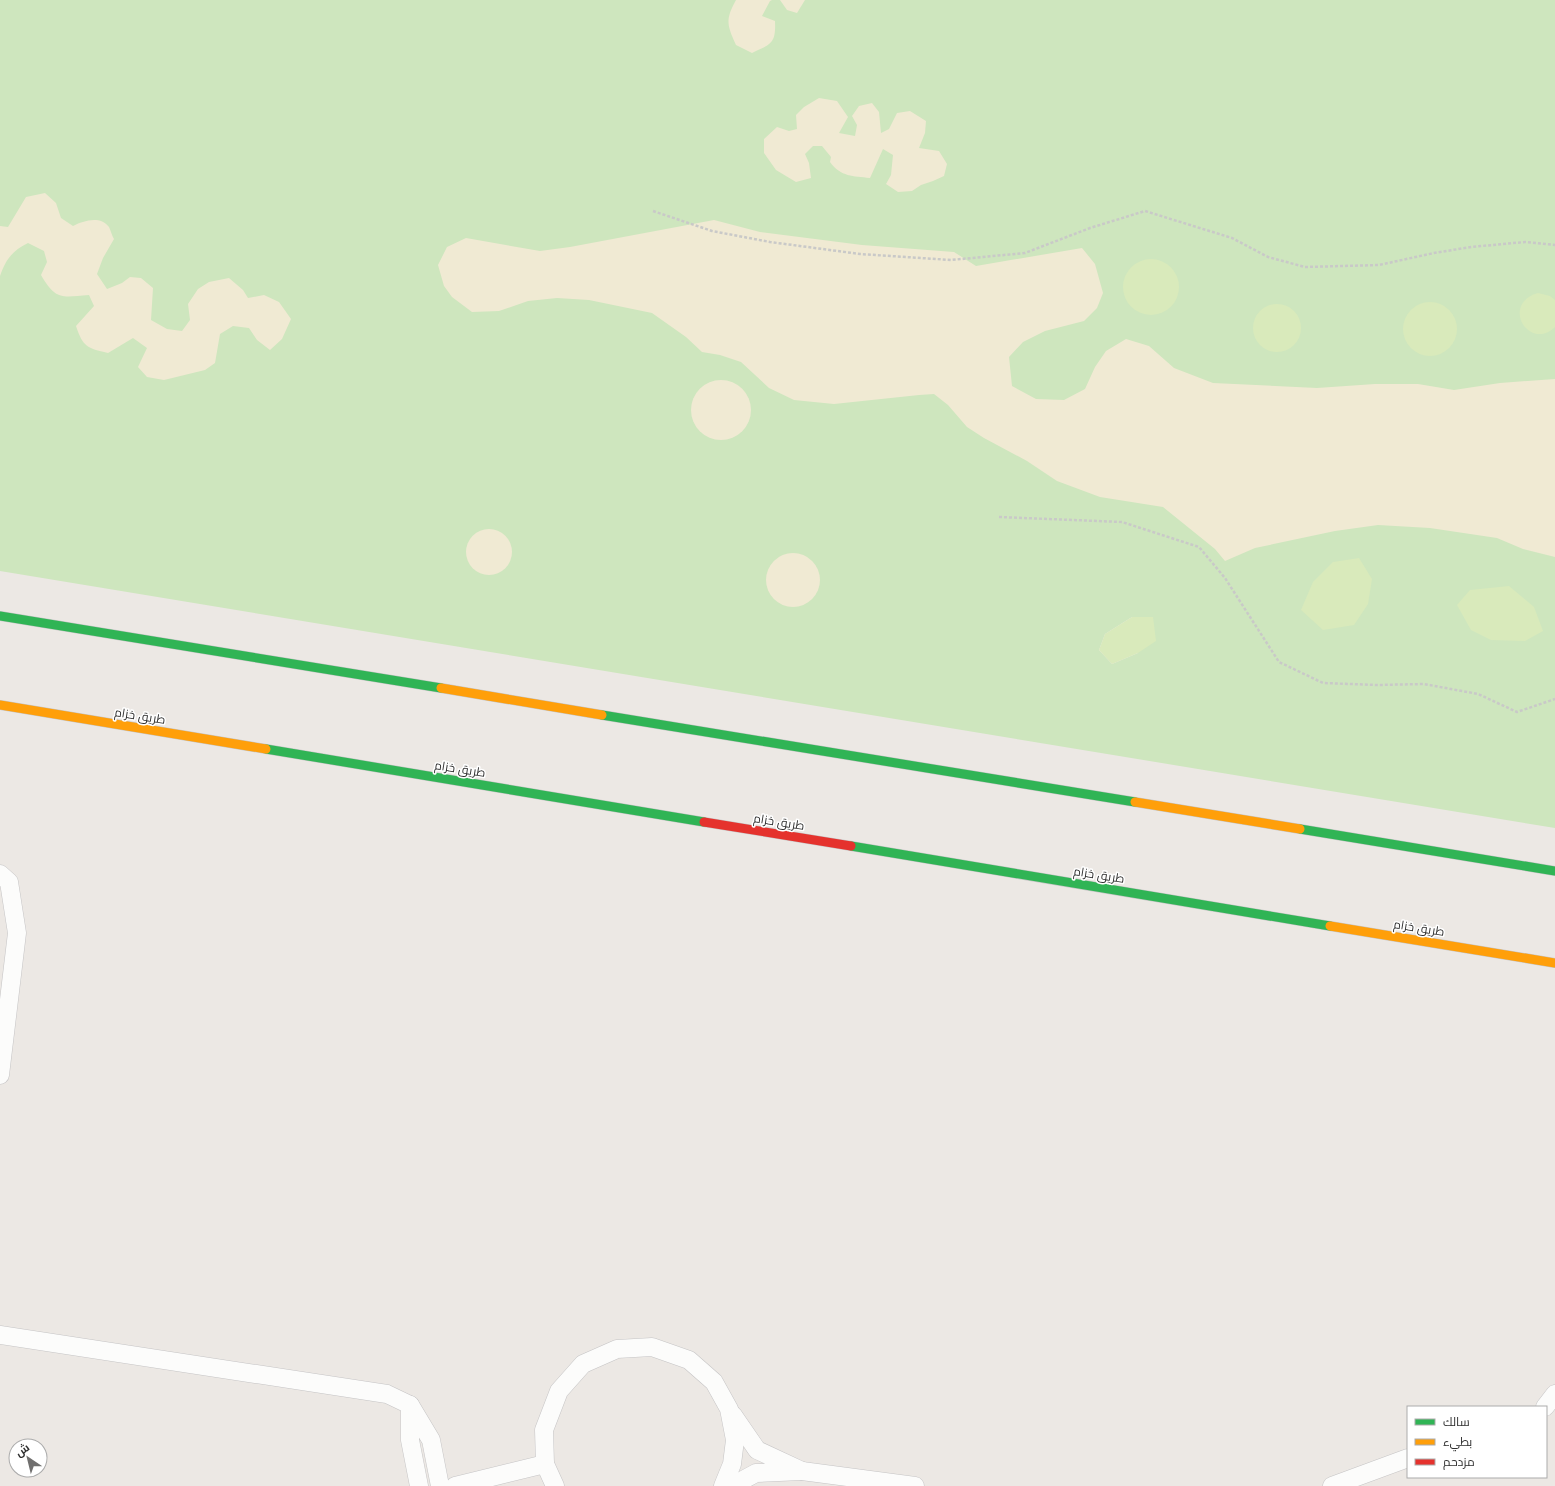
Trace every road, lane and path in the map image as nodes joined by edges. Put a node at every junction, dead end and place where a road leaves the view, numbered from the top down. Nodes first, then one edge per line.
1 (653, 211) dead end
2 (1555, 245) edge
3 (999, 517) dead end
4 (0, 616) edge
5 (1555, 699) edge
6 (0, 705) edge
7 (1555, 871) edge
8 (0, 874) edge
9 (1554, 963) edge
10 (0, 1075) edge
11 (0, 1335) edge
12 (1555, 1394) edge
13 (410, 1405) junction
14 (1546, 1406) edge
15 (729, 1409) junction
16 (1407, 1458) edge
17 (545, 1464) junction
18 (802, 1471) junction
19 (419, 1486) edge
20 (440, 1486) edge
21 (455, 1486) edge
22 (555, 1486) edge
23 (723, 1486) edge
24 (732, 1486) edge
25 (914, 1486) edge
26 (1332, 1486) edge

1 - 2 path
3 - 5 path
4 - 7 main road
6 - 9 main road, طريق خزام
8 - 10 lane
11 - 13 lane
12 - 14 lane
13 - 19 lane
13 - 20 lane
15 - 17 lane
15 - 18 lane
15 - 23 lane
16 - 26 lane
17 - 21 lane
17 - 22 lane
18 - 24 lane
18 - 25 lane

